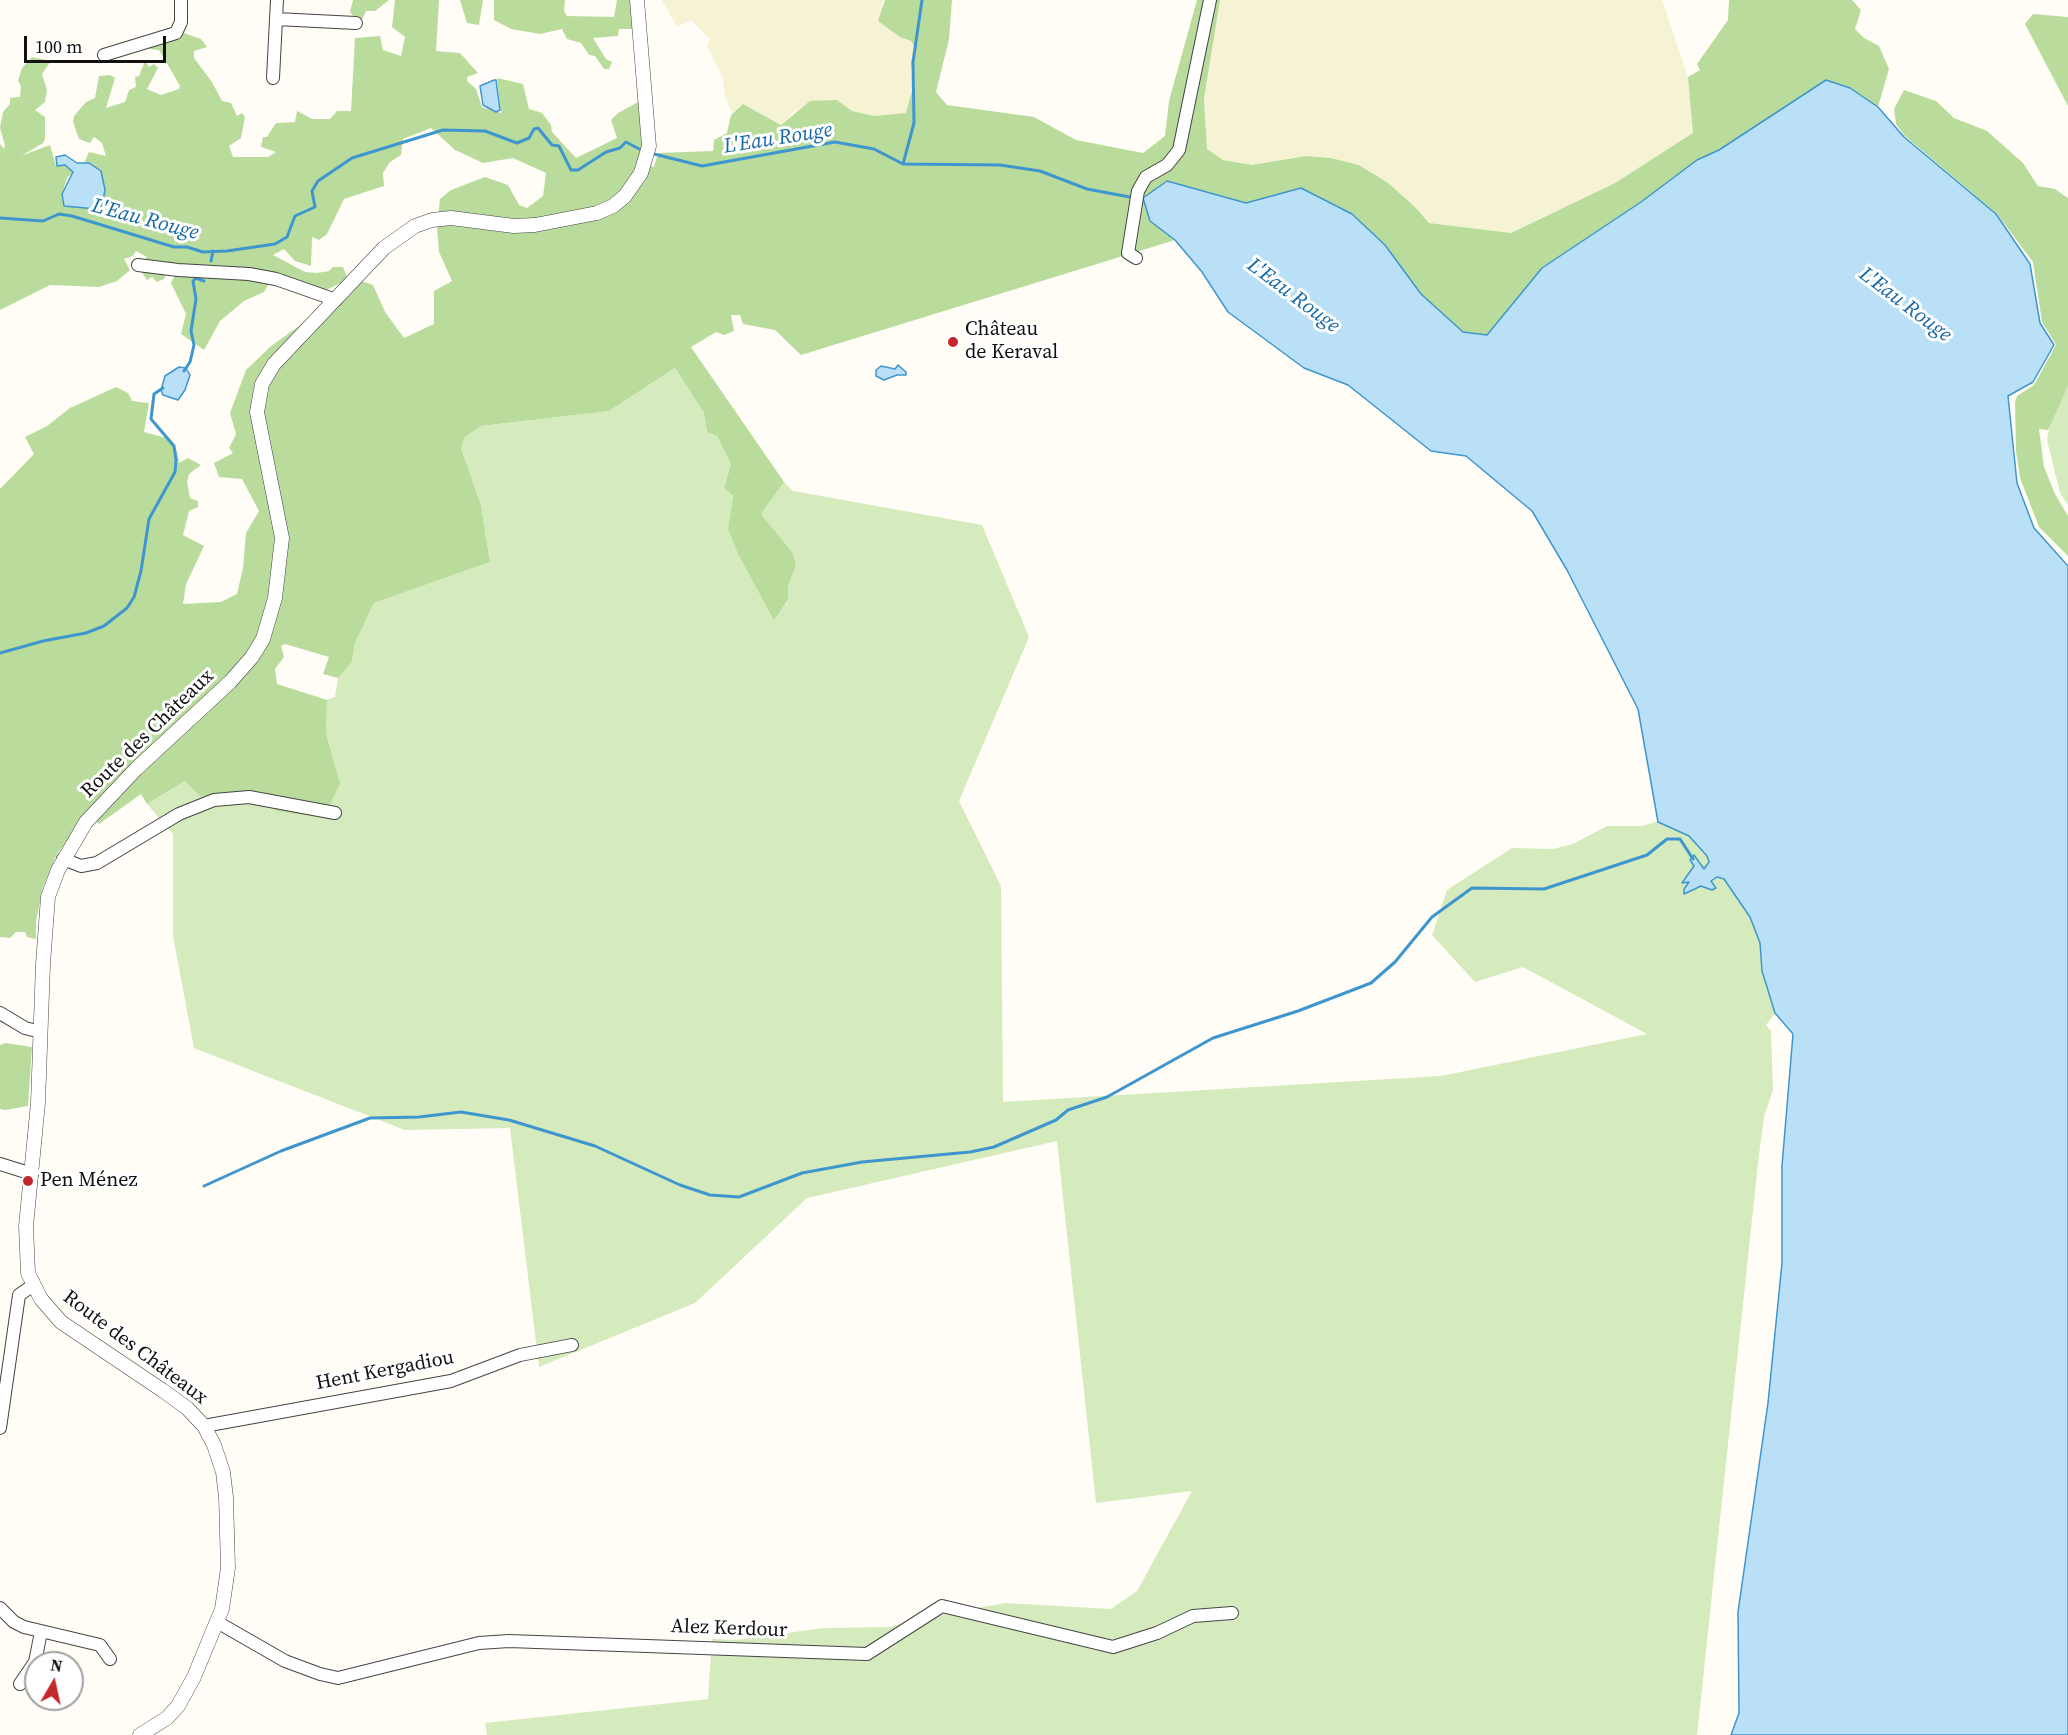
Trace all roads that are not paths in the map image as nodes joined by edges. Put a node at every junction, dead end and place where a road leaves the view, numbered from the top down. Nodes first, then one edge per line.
1 (181, 0) edge
2 (277, 0) edge
3 (637, 0) edge
4 (1210, 0) edge
5 (276, 19) junction
6 (356, 23) dead end
7 (104, 56) dead end
8 (273, 78) dead end
9 (1136, 258) dead end
10 (138, 265) dead end
11 (336, 300) junction
12 (335, 813) dead end
13 (63, 859) junction
14 (0, 1013) edge
15 (41, 1032) junction
16 (0, 1164) edge
17 (32, 1174) junction
18 (32, 1286) junction
19 (572, 1345) dead end
20 (204, 1426) junction
21 (0, 1428) edge
22 (0, 1608) edge
23 (1232, 1613) dead end
24 (217, 1622) junction
25 (40, 1632) junction
26 (110, 1659) dead end
27 (20, 1684) dead end
28 (140, 1735) edge

1 - 7 street
2 - 5 street
3 - 11 street, Route des Châteaux
4 - 9 street
5 - 6 street
5 - 8 street
10 - 11 street
11 - 13 street, Route des Châteaux
12 - 13 street
13 - 15 street, Route des Châteaux
14 - 15 street
15 - 17 street, Route des Châteaux
16 - 17 street
17 - 18 street, Route des Châteaux
18 - 20 street, Route des Châteaux
18 - 21 street
19 - 20 street, Hent Kergadiou
20 - 24 street, Route des Châteaux
22 - 25 street
23 - 24 street, Alez Kerdour
24 - 28 street, Route des Châteaux
25 - 26 street
25 - 27 street

